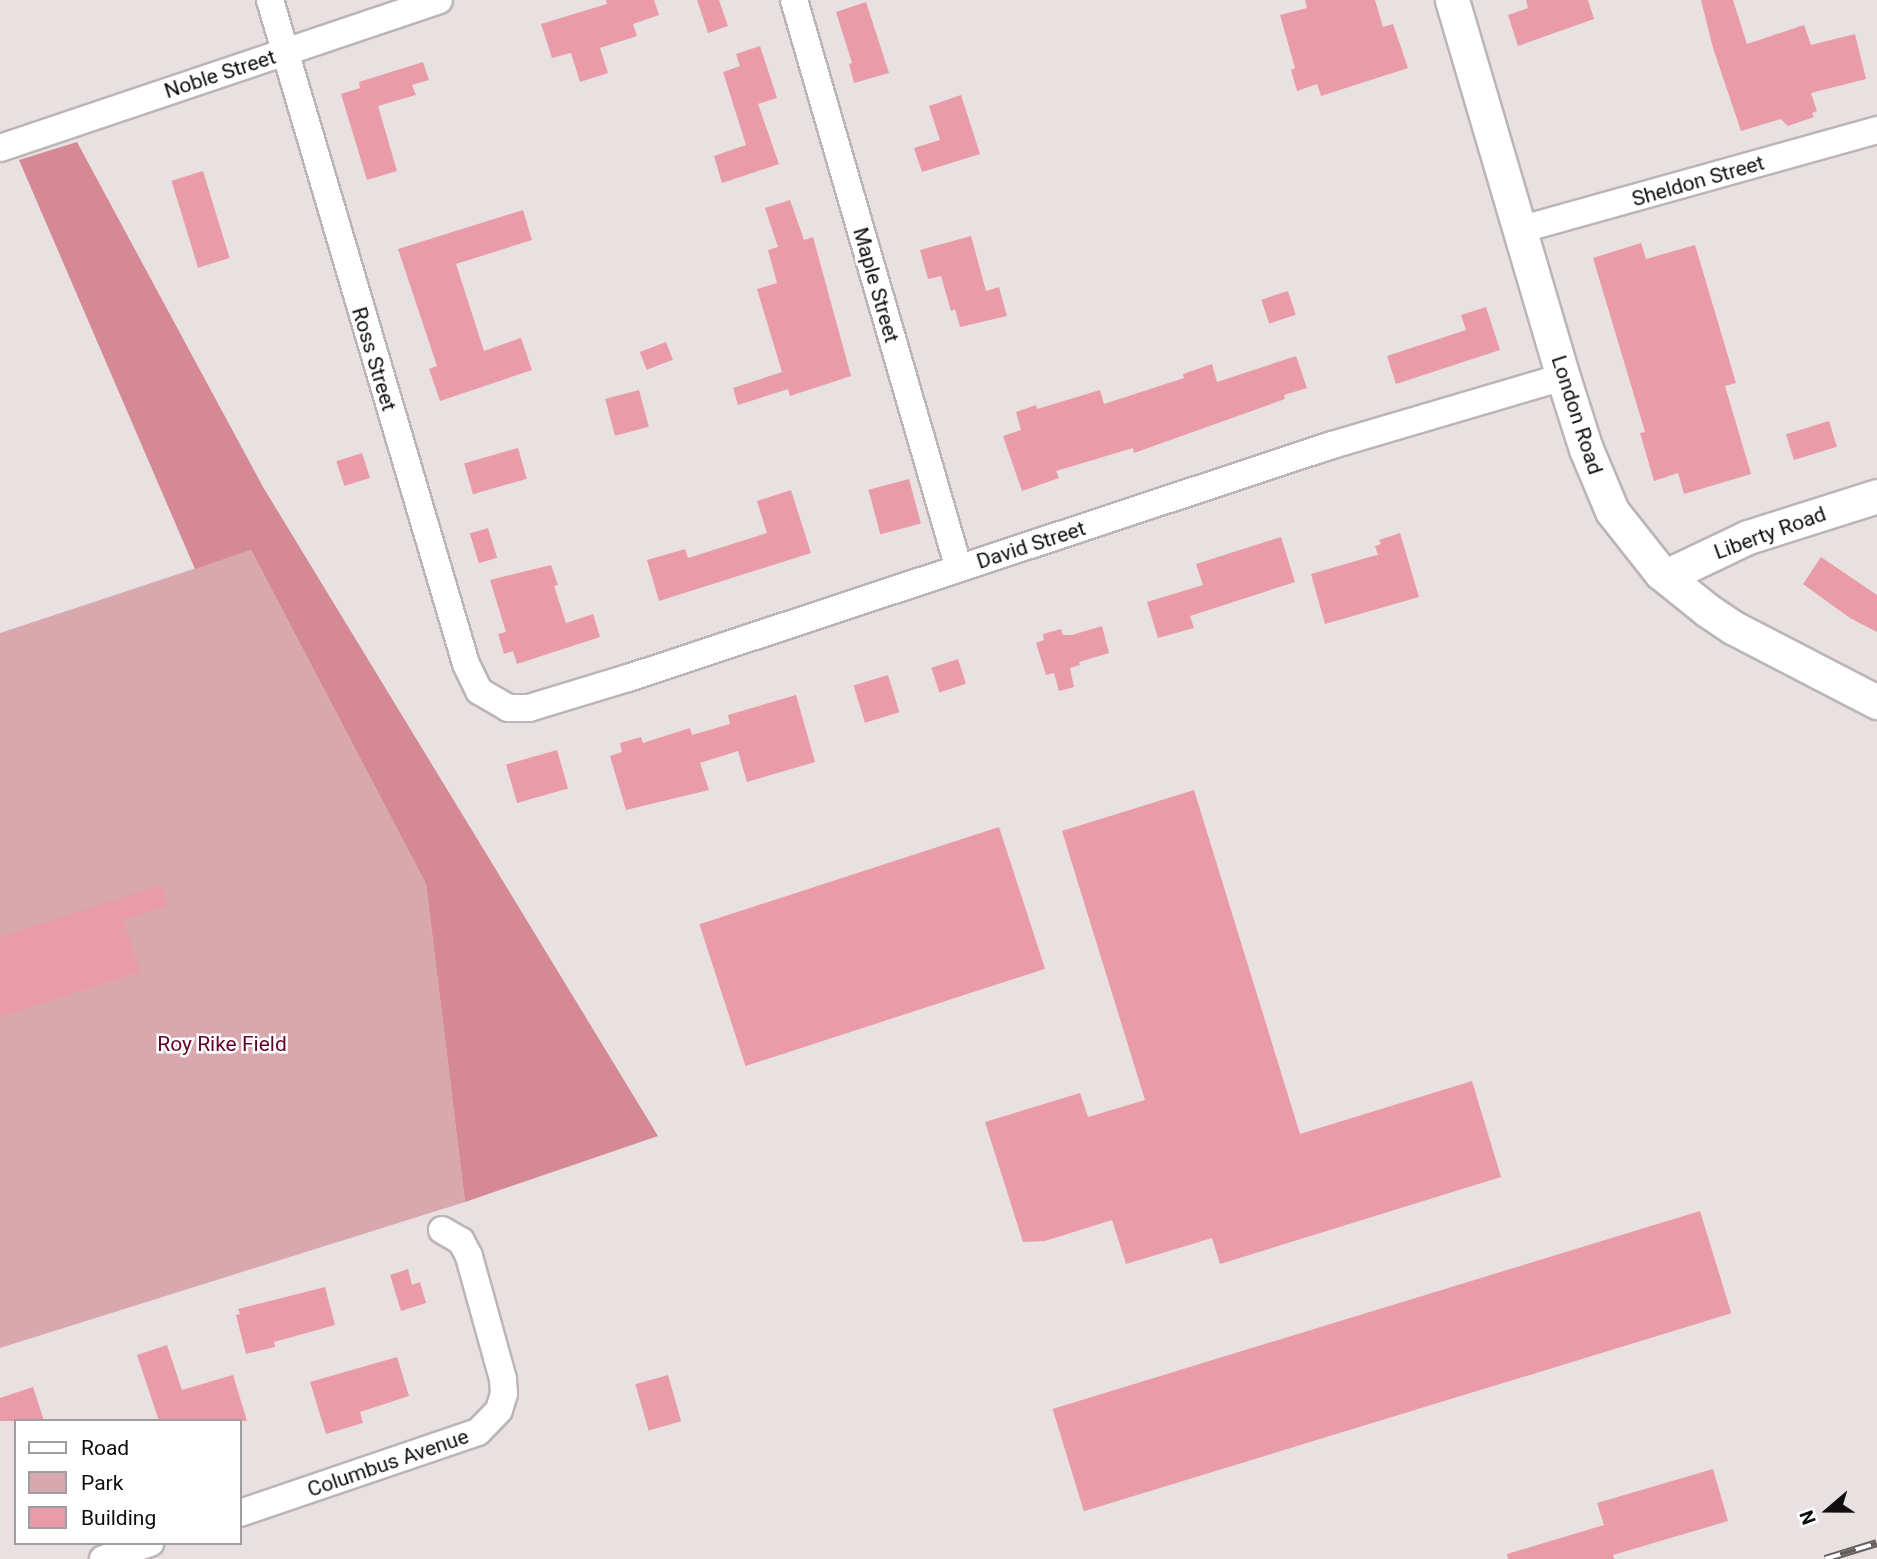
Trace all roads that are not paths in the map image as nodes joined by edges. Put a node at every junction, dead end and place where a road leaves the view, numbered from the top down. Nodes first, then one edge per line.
1 (270, 0) edge
2 (439, 0) edge
3 (794, 0) edge
4 (1452, 0) edge
5 (285, 53) junction
6 (1877, 130) edge
7 (0, 148) edge
8 (1519, 230) junction
9 (1563, 377) junction
10 (1877, 496) edge
11 (959, 569) junction
12 (1665, 576) junction
13 (1877, 702) edge
14 (500, 705) joint
15 (442, 1230) dead end
16 (242, 1512) edge
17 (144, 1545) edge
18 (103, 1559) edge

1 - 5 street, Ross Street
2 - 5 street, Noble Street
3 - 11 street, Maple Street
4 - 8 street, London Road
5 - 7 street, Noble Street
5 - 14 street, Ross Street
6 - 8 street, Sheldon Street
8 - 9 street, London Road
9 - 11 street, David Street
9 - 12 street, London Road
10 - 12 street, Liberty Road
11 - 14 street, David Street
12 - 13 street, London Road
15 - 16 street, Columbus Avenue
17 - 18 street

